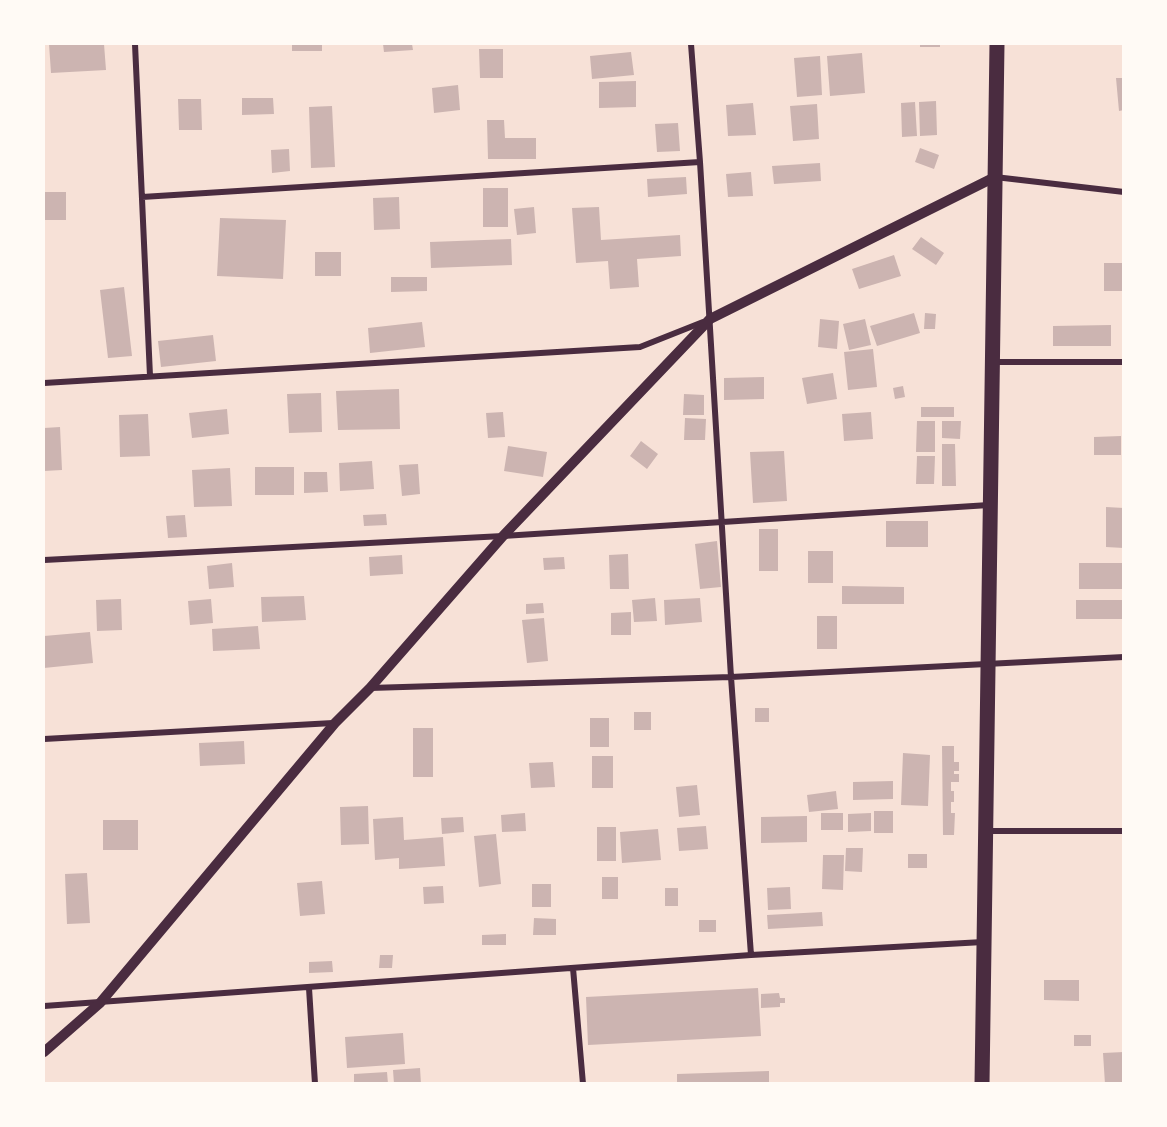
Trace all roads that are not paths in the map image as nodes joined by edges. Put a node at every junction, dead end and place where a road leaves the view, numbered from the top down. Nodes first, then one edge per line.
1 (135, 44) edge
2 (691, 44) edge
3 (996, 44) edge
4 (700, 162) junction
5 (995, 177) junction
6 (1124, 192) edge
7 (142, 197) junction
8 (710, 319) junction
9 (992, 362) junction
10 (1124, 362) edge
11 (150, 376) junction
12 (44, 382) edge
13 (990, 504) junction
14 (722, 522) junction
15 (503, 536) junction
16 (44, 560) edge
17 (1124, 657) edge
18 (988, 663) junction
19 (731, 677) junction
20 (370, 688) junction
21 (334, 723) junction
22 (44, 739) edge
23 (986, 831) junction
24 (1124, 831) edge
25 (984, 942) junction
26 (752, 955) junction
27 (573, 969) junction
28 (309, 988) junction
29 (100, 1003) junction
30 (44, 1006) edge
31 (44, 1052) edge
32 (315, 1083) edge
33 (583, 1083) edge
34 (982, 1083) edge

1 - 7 street
2 - 4 street
3 - 5 main road
4 - 7 street
4 - 8 street
5 - 6 street
5 - 8 street
5 - 9 main road
7 - 11 street
8 - 11 street
8 - 14 street
8 - 15 street
9 - 10 street
9 - 13 main road
11 - 12 street
13 - 14 street
13 - 18 main road
14 - 15 street
14 - 19 street
15 - 16 street
15 - 20 street
17 - 18 street
18 - 19 street
18 - 23 main road
19 - 20 street
19 - 26 street
20 - 21 street
21 - 22 street
21 - 29 street
23 - 24 street
23 - 25 main road
25 - 26 street
25 - 34 main road
26 - 27 street
27 - 28 street
27 - 33 street
28 - 29 street
28 - 32 street
29 - 30 street
29 - 31 street

